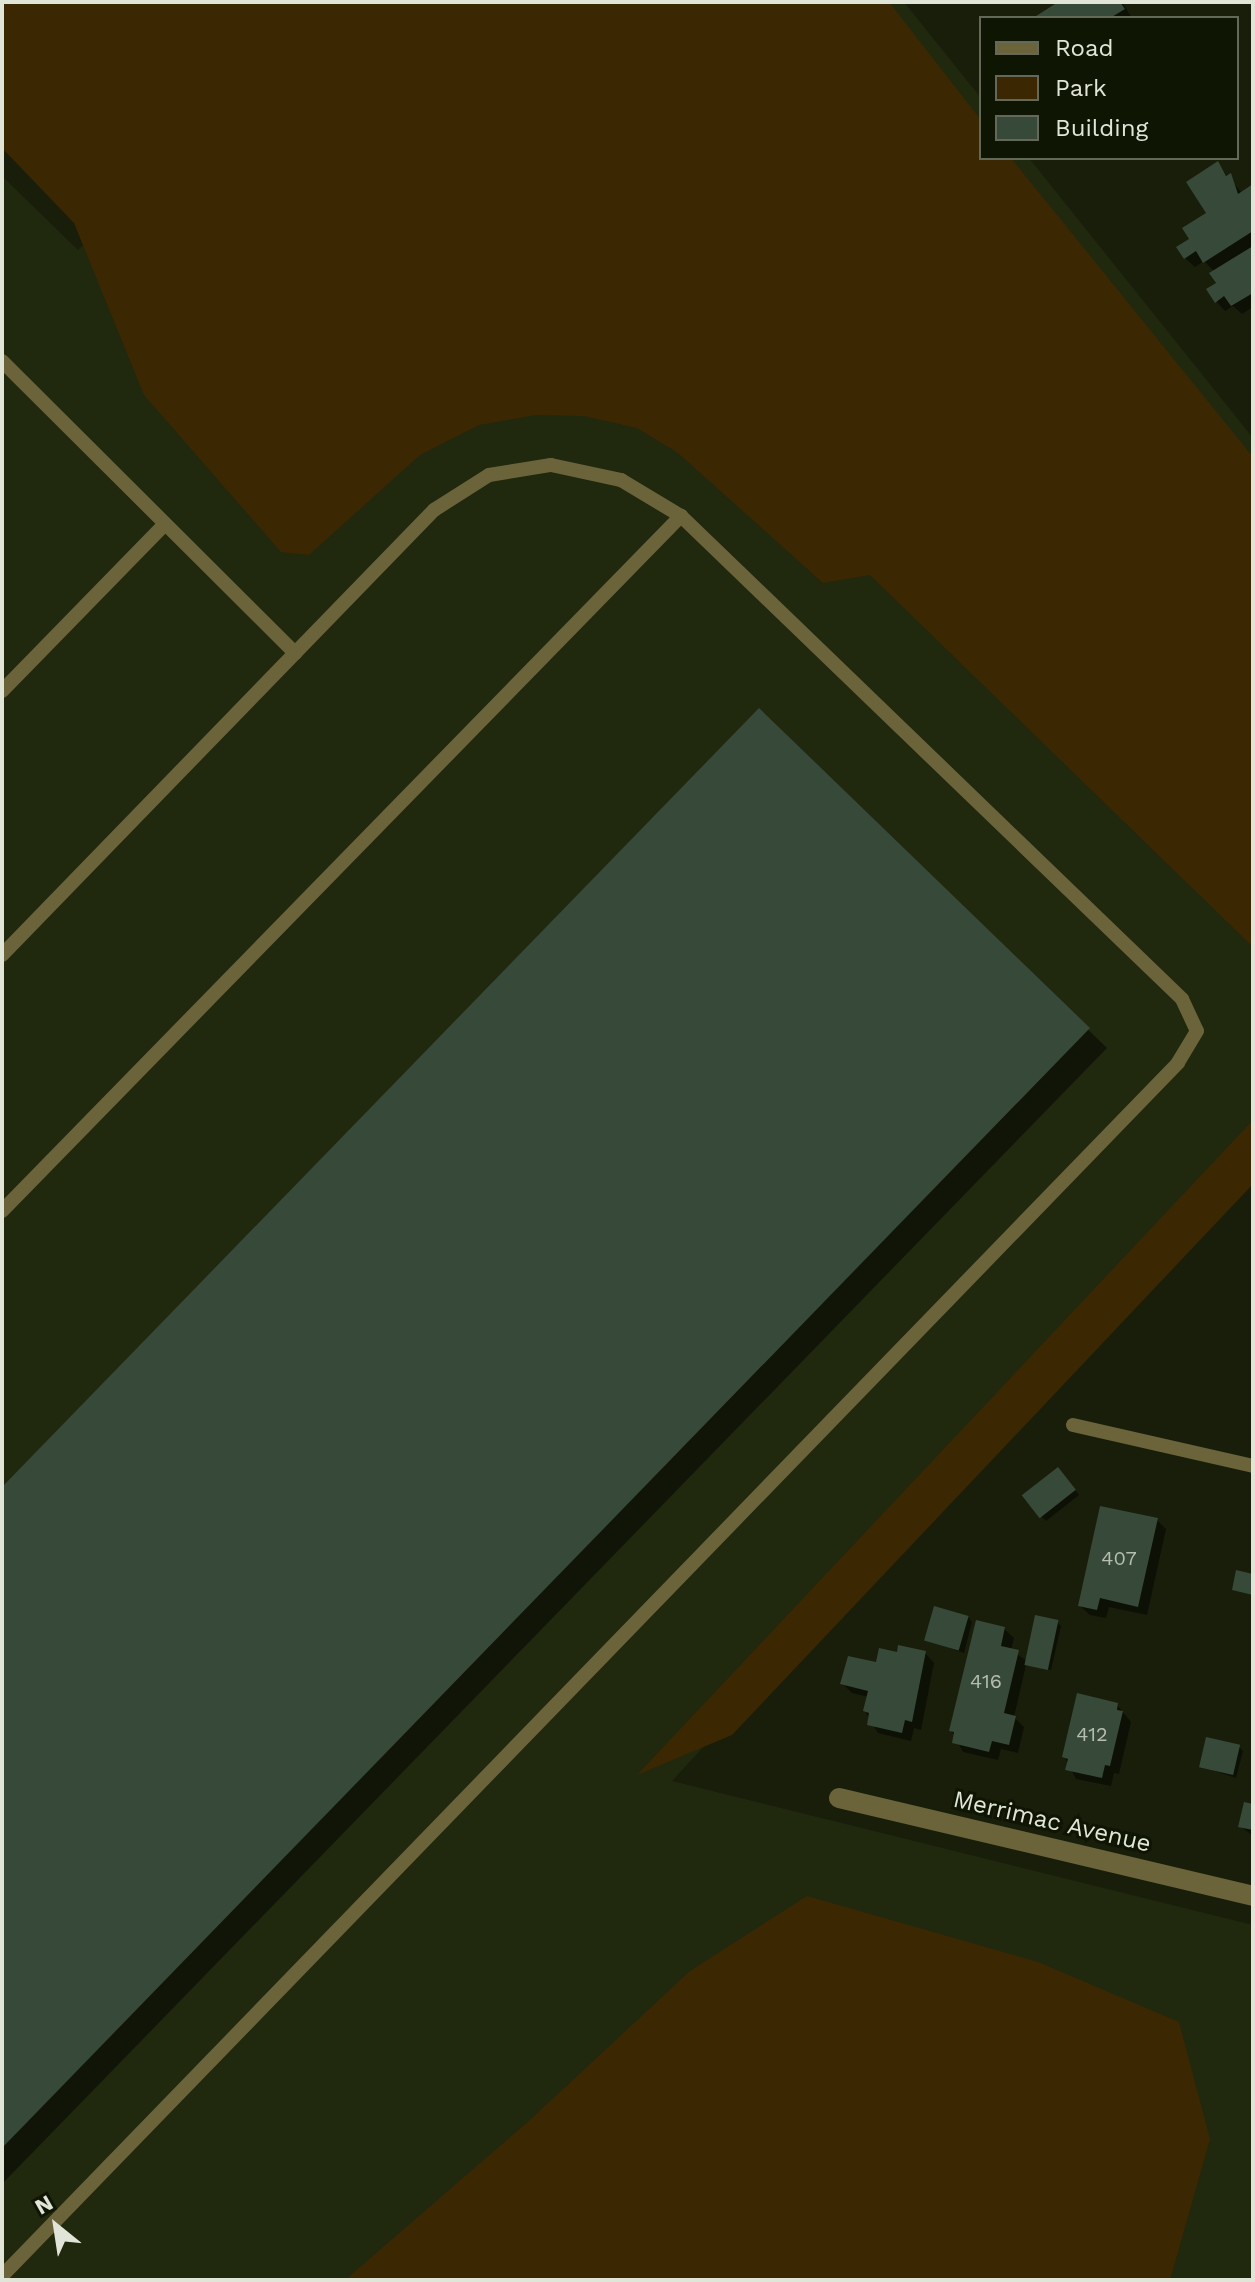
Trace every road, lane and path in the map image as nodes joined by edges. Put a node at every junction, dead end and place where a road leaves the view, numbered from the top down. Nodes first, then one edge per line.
1 (2, 361) edge
2 (681, 516) junction
3 (165, 524) junction
4 (295, 653) junction
5 (2, 691) edge
6 (2, 955) edge
7 (2, 1211) edge
8 (1073, 1425) dead end
9 (1253, 1466) edge
10 (839, 1798) dead end
11 (1253, 1896) edge
12 (2, 2276) edge

1 - 3 lane
2 - 4 lane
2 - 7 lane
2 - 12 lane
3 - 4 lane
3 - 5 lane
4 - 6 lane
8 - 9 lane
10 - 11 street, Merrimac Avenue

